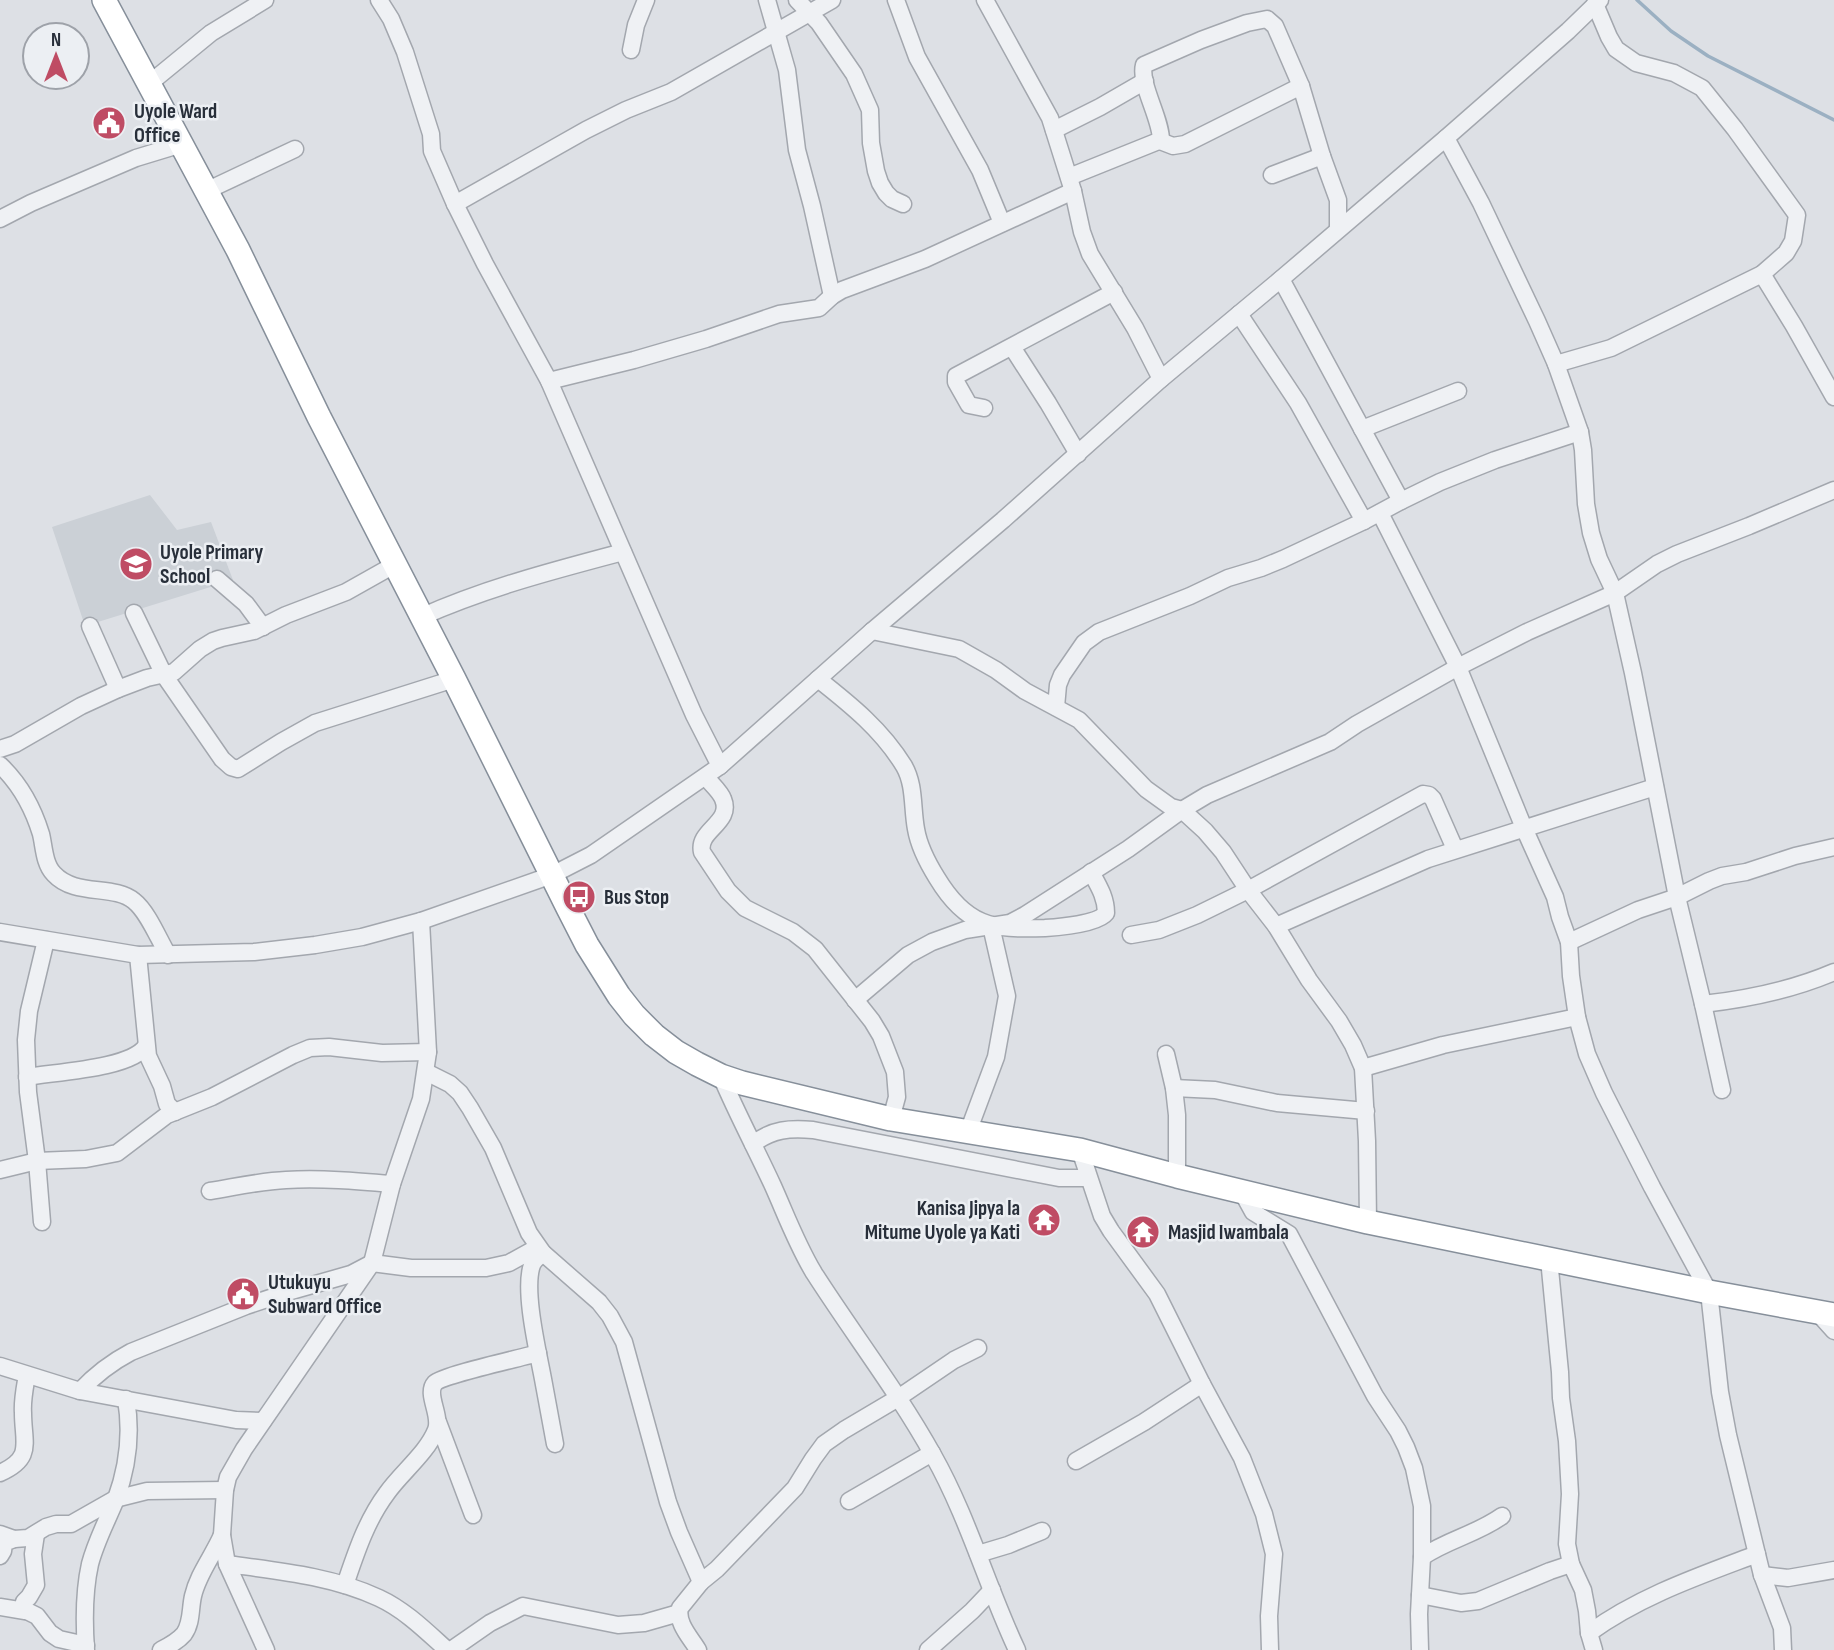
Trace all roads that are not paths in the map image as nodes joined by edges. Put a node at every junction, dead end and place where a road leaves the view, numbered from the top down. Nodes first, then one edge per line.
1 (265, 0) edge
2 (379, 0) edge
3 (646, 0) edge
4 (767, 0) edge
5 (797, 0) edge
6 (832, 0) edge
7 (896, 0) edge
8 (985, 0) edge
9 (107, 1) edge
10 (1598, 2) edge
11 (810, 12) junction
12 (775, 32) junction
13 (631, 50) dead end
14 (1145, 81) junction
15 (150, 83) junction
16 (1301, 86) junction
17 (1054, 130) junction
18 (1446, 138) junction
19 (1160, 141) junction
20 (182, 144) junction
21 (295, 149) dead end
22 (1322, 156) junction
23 (1272, 175) dead end
24 (1071, 184) junction
25 (206, 191) junction
26 (455, 204) junction
27 (903, 204) dead end
28 (0, 219) edge
29 (1002, 223) junction
30 (1338, 229) junction
31 (1762, 274) junction
32 (1281, 279) junction
33 (1114, 292) junction
34 (832, 296) junction
35 (1239, 314) junction
36 (1012, 347) junction
37 (1556, 364) junction
38 (1161, 379) junction
39 (549, 381) junction
40 (1458, 391) dead end
41 (1834, 397) edge
42 (984, 408) dead end
43 (1362, 429) junction
44 (1580, 432) junction
45 (1077, 454) junction
46 (1834, 490) edge
47 (1401, 501) junction
48 (1380, 513) junction
49 (1364, 521) junction
50 (623, 552) junction
51 (394, 565) junction
52 (217, 579) dead end
53 (1615, 593) junction
54 (134, 613) dead end
55 (421, 617) junction
56 (90, 626) dead end
57 (263, 627) junction
58 (872, 631) junction
59 (1458, 667) junction
60 (164, 676) junction
61 (454, 679) junction
62 (818, 679) junction
63 (118, 689) junction
64 (1056, 707) junction
65 (0, 749) edge
66 (0, 765) edge
67 (720, 766) junction
68 (706, 777) junction
69 (1655, 787) junction
70 (1182, 810) junction
71 (1524, 828) junction
72 (1834, 847) edge
73 (1455, 849) junction
74 (1091, 872) junction
75 (552, 875) junction
76 (1248, 890) junction
77 (1677, 897) junction
78 (421, 921) junction
79 (991, 926) junction
80 (1276, 926) junction
81 (0, 932) edge
82 (1131, 935) dead end
83 (46, 940) junction
84 (1569, 942) junction
85 (138, 955) junction
86 (168, 955) junction
87 (1834, 972) edge
88 (855, 1000) junction
89 (1703, 1004) junction
90 (1577, 1017) junction
91 (146, 1046) junction
92 (428, 1052) junction
93 (1166, 1054) dead end
94 (1363, 1068) junction
95 (426, 1072) junction
96 (721, 1076) junction
97 (27, 1077) junction
98 (1174, 1088) junction
99 (1722, 1090) dead end
100 (1366, 1111) junction
101 (176, 1112) junction
102 (891, 1119) junction
103 (968, 1132) junction
104 (753, 1144) junction
105 (1080, 1150) junction
106 (37, 1161) junction
107 (0, 1170) edge
108 (1177, 1176) junction
109 (1088, 1178) junction
110 (392, 1184) junction
111 (210, 1191) dead end
112 (1242, 1192) junction
113 (42, 1222) dead end
114 (1368, 1222) junction
115 (541, 1250) junction
116 (1549, 1259) junction
117 (372, 1263) junction
118 (1709, 1292) junction
119 (1825, 1313) edge
120 (1834, 1331) edge
121 (978, 1348) dead end
122 (538, 1353) junction
123 (0, 1366) edge
124 (27, 1375) junction
125 (1202, 1384) junction
126 (80, 1391) junction
127 (898, 1398) junction
128 (126, 1399) junction
129 (263, 1421) junction
130 (438, 1422) junction
131 (555, 1444) dead end
132 (932, 1452) junction
133 (1076, 1461) dead end
134 (0, 1473) edge
135 (225, 1490) junction
136 (116, 1499) junction
137 (849, 1500) dead end
138 (473, 1515) dead end
139 (1502, 1516) dead end
140 (1042, 1531) dead end
141 (36, 1534) junction
142 (222, 1535) junction
143 (7, 1536) edge
144 (978, 1554) junction
145 (1757, 1554) junction
146 (0, 1556) edge
147 (1422, 1557) junction
148 (227, 1564) junction
149 (1571, 1564) junction
150 (1834, 1570) edge
151 (1762, 1575) junction
152 (701, 1582) junction
153 (345, 1586) junction
154 (992, 1590) junction
155 (1420, 1595) junction
156 (0, 1607) edge
157 (25, 1611) junction
158 (679, 1613) junction
159 (187, 1629) junction
160 (1589, 1633) junction
161 (86, 1647) edge
162 (161, 1650) edge
163 (184, 1650) edge
164 (266, 1650) edge
165 (449, 1650) edge
166 (698, 1650) edge
167 (928, 1650) edge
168 (1017, 1650) edge
169 (1270, 1650) edge
170 (1420, 1650) edge
171 (1594, 1650) edge
172 (1783, 1650) edge

1 - 15 street
2 - 26 street
3 - 13 street
4 - 12 street
5 - 11 street
6 - 11 street
7 - 29 street
8 - 17 street
9 - 15 highway
10 - 18 street
10 - 31 street
11 - 12 street
11 - 27 street
12 - 26 street
12 - 34 street
14 - 16 street
14 - 17 street
14 - 19 street
15 - 20 highway
16 - 19 street
16 - 22 street
17 - 24 street
18 - 30 street
18 - 37 street
19 - 24 street
20 - 25 highway
20 - 28 street
21 - 25 street
22 - 23 street
22 - 30 street
24 - 29 street
24 - 33 street
25 - 51 highway
26 - 39 street
29 - 34 street
30 - 32 street
31 - 37 street
31 - 41 street
32 - 35 street
32 - 43 street
33 - 36 street
33 - 38 street
34 - 39 street
35 - 38 street
35 - 49 street
36 - 42 street
36 - 45 street
37 - 44 street
38 - 45 street
39 - 50 street
40 - 43 street
43 - 47 street
44 - 47 street
44 - 53 street
45 - 58 street
46 - 53 street
47 - 48 street
48 - 49 street
48 - 59 street
49 - 64 street
50 - 55 street
50 - 67 street
51 - 55 highway
51 - 57 street
52 - 57 street
53 - 59 street
53 - 69 street
54 - 60 street
55 - 61 highway
56 - 63 street
57 - 60 street
58 - 62 street
58 - 64 street
59 - 70 street
59 - 71 street
60 - 61 street
60 - 63 street
61 - 75 highway
62 - 67 street
62 - 79 street
63 - 65 street
64 - 70 street
66 - 86 street
67 - 68 street
68 - 75 street
68 - 88 street
69 - 71 street
69 - 77 street
70 - 74 street
70 - 76 street
71 - 73 street
71 - 84 street
72 - 77 street
73 - 76 street
73 - 80 street
74 - 79 street
74 - 79 street
75 - 78 street
75 - 96 highway
76 - 80 street
76 - 82 street
77 - 84 street
77 - 89 street
78 - 86 street
78 - 92 street
79 - 88 street
79 - 103 street
80 - 94 street
81 - 83 street
83 - 85 street
83 - 97 street
84 - 90 street
85 - 86 street
85 - 91 street
87 - 89 street
88 - 102 street
89 - 99 street
90 - 94 street
90 - 118 street
91 - 97 street
91 - 101 street
92 - 95 street
92 - 101 street
93 - 98 street
94 - 100 street
95 - 110 street
95 - 115 street
96 - 102 highway
96 - 104 street
97 - 106 street
98 - 100 street
98 - 108 street
100 - 114 street
101 - 106 street
102 - 103 highway
103 - 105 highway
104 - 109 street
104 - 127 street
105 - 108 highway
105 - 109 street
106 - 107 street
106 - 113 street
108 - 112 highway
109 - 125 street
110 - 111 street
110 - 117 street
112 - 114 highway
112 - 147 street
114 - 116 highway
115 - 117 street
115 - 122 street
115 - 152 street
116 - 118 highway
116 - 149 street
117 - 126 street
117 - 129 street
118 - 119 highway
118 - 145 street
119 - 120 street
121 - 127 street
122 - 130 street
122 - 131 street
123 - 124 street
124 - 126 street
124 - 134 street
125 - 133 street
125 - 169 street
126 - 128 street
127 - 132 street
127 - 152 street
128 - 129 street
128 - 136 street
129 - 135 street
130 - 138 street
130 - 153 street
132 - 137 street
132 - 144 street
135 - 136 street
135 - 142 street
136 - 141 street
136 - 161 street
139 - 147 street
140 - 144 street
141 - 143 street
141 - 157 street
142 - 148 street
142 - 159 street
143 - 146 street
144 - 154 street
145 - 151 street
145 - 160 street
147 - 155 street
148 - 153 street
148 - 164 street
149 - 155 street
149 - 160 street
150 - 151 street
151 - 172 street
152 - 158 street
153 - 165 street
154 - 167 street
154 - 168 street
155 - 170 street
156 - 157 street
157 - 161 street
158 - 165 street
158 - 166 street
159 - 162 street
159 - 163 street
160 - 171 street

